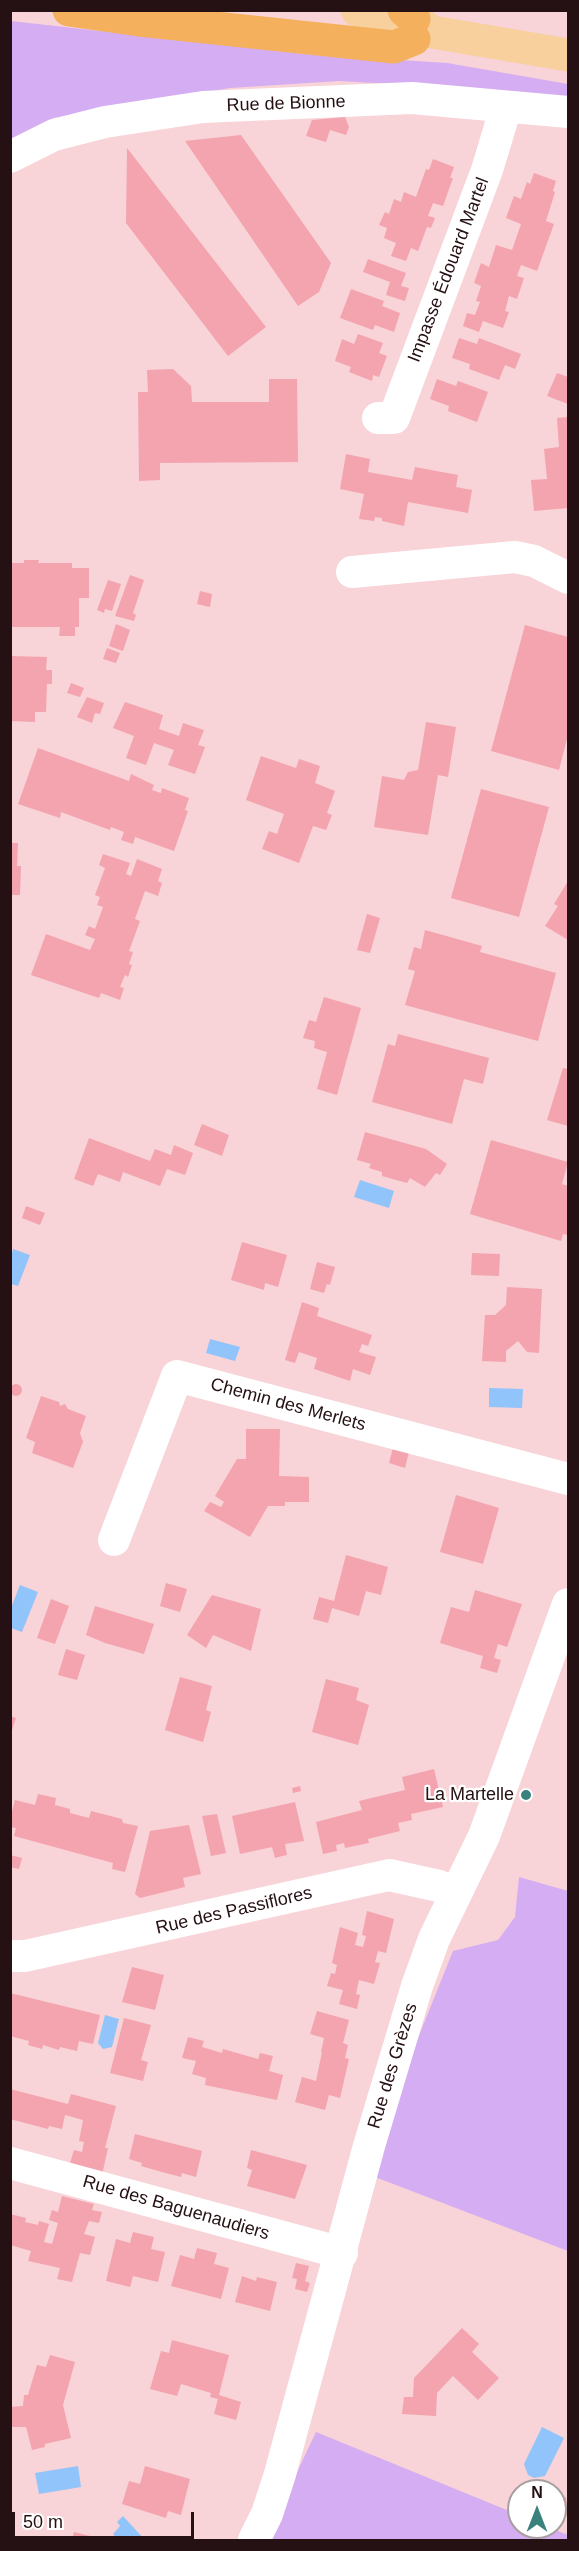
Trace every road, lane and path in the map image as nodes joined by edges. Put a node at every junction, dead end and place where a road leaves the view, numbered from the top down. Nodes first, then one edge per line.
1 (69, 10) edge
2 (161, 10) edge
3 (357, 10) edge
4 (416, 25) edge
5 (568, 55) edge
6 (506, 107) junction
7 (568, 112) edge
8 (10, 158) edge
9 (378, 418) dead end
10 (352, 572) dead end
11 (568, 576) edge
12 (568, 1479) edge
13 (114, 1540) dead end
14 (568, 1604) edge
15 (456, 1893) junction
16 (10, 1956) edge
17 (10, 2163) edge
18 (342, 2253) junction
19 (254, 2541) edge

1 - 4 highway
2 - 4 main road
3 - 4 main road
4 - 5 main road
6 - 7 street, Rue de Bionne
6 - 8 street, Rue de Bionne
6 - 9 street, Impasse Édouard Martel
10 - 11 street
12 - 13 street, Chemin des Merlets
14 - 15 street, Rue des Grèzes
15 - 16 street, Rue des Passiflores
15 - 18 street, Rue des Grèzes
17 - 18 street, Rue des Baguenaudiers
18 - 19 street, Rue des Grèzes

